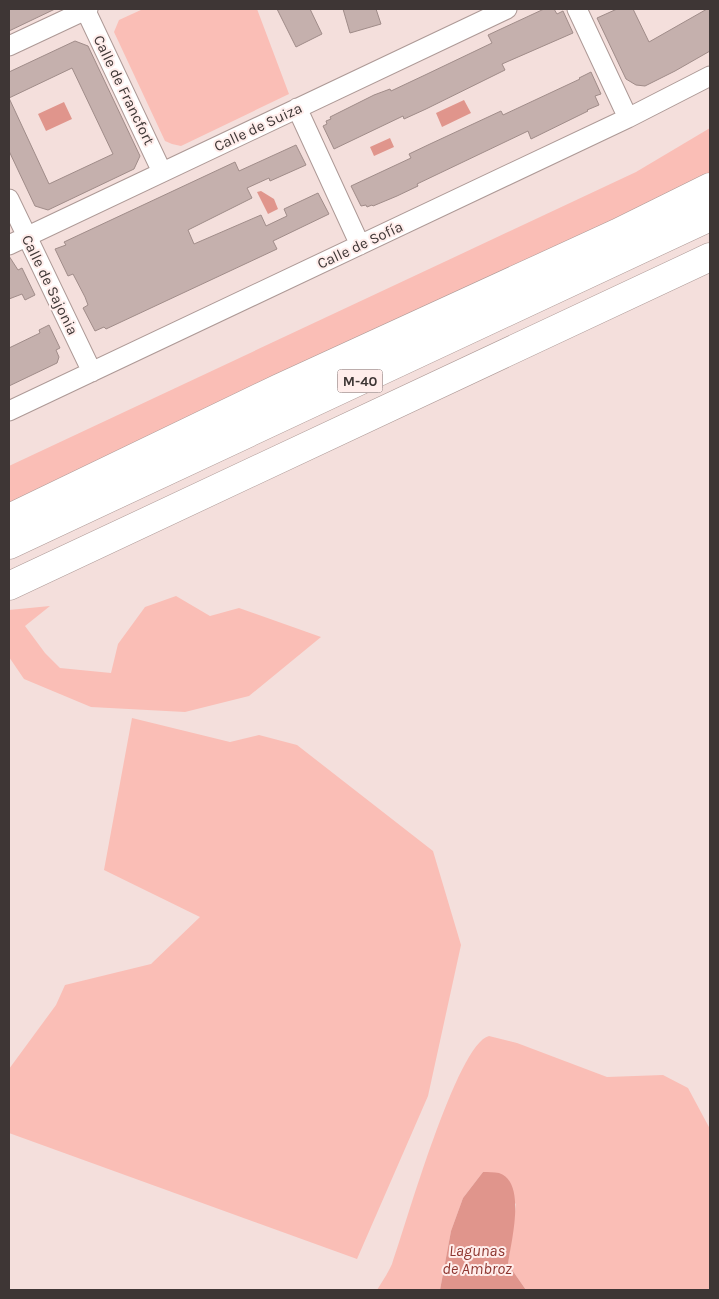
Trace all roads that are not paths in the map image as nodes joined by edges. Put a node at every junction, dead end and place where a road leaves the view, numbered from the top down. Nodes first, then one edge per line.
1 (86, 9) edge
2 (507, 9) edge
3 (576, 9) edge
4 (9, 46) edge
5 (710, 76) edge
6 (297, 108) junction
7 (628, 118) junction
8 (162, 172) junction
9 (710, 186) edge
10 (9, 199) edge
11 (710, 217) edge
12 (26, 236) junction
13 (9, 245) edge
14 (360, 245) junction
15 (710, 257) edge
16 (348, 356) junction
17 (92, 372) junction
18 (9, 411) edge
19 (140, 484) junction
20 (9, 518) edge
21 (9, 546) edge
22 (69, 558) junction
23 (9, 586) edge
24 (9, 592) edge

1 - 4 street
1 - 8 street, Calle de Francfort
2 - 6 street, Calle de Suiza
3 - 7 street
5 - 7 street, Calle de Sofía
6 - 8 street, Calle de Suiza
6 - 14 street
7 - 14 street, Calle de Sofía
8 - 12 street, Calle de Suiza
9 - 16 highway
10 - 12 street, Calle de Sajonia
11 - 19 highway, M-40
12 - 13 street, Calle de Suiza
12 - 17 street, Calle de Sajonia
14 - 17 street, Calle de Sofía
15 - 22 highway, M-40
16 - 19 highway
16 - 20 highway
17 - 18 street, Calle de Sofía
19 - 21 highway, M-40
22 - 23 highway, M-40
22 - 24 highway

